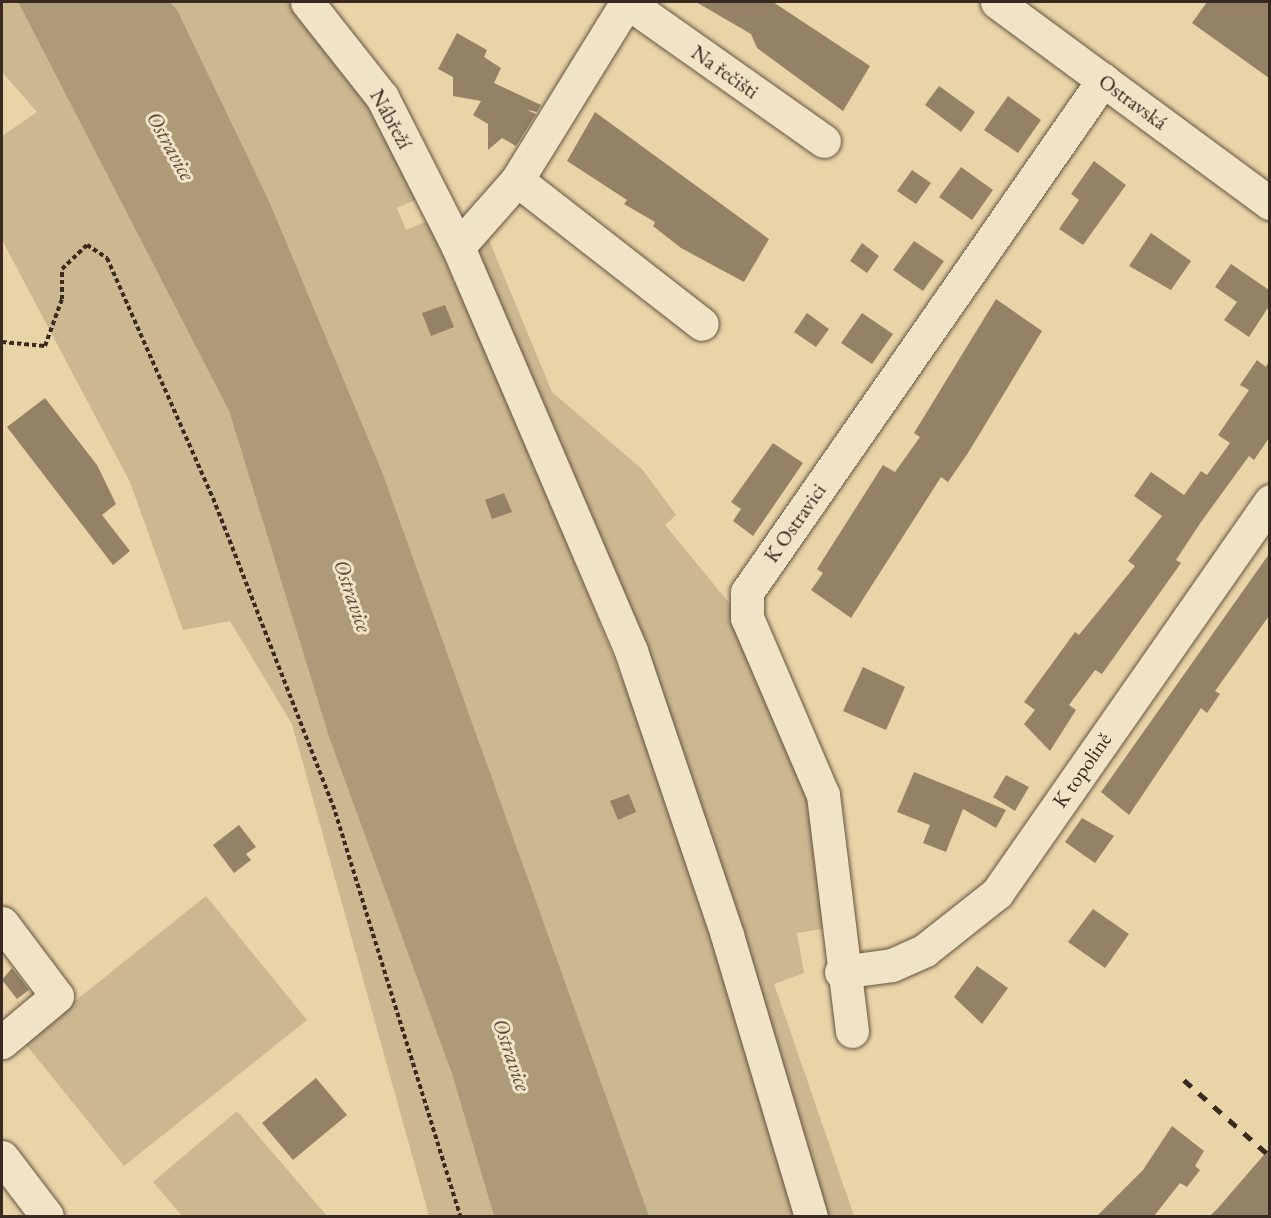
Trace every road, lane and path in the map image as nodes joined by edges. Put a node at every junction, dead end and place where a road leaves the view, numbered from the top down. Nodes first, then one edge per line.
1 (307, 2) edge
2 (627, 2) edge
3 (997, 2) edge
4 (1103, 80) junction
5 (824, 141) dead end
6 (517, 180) junction
7 (1269, 203) edge
8 (458, 247) junction
9 (702, 324) dead end
10 (2, 342) edge
11 (1269, 501) edge
12 (2, 922) edge
13 (841, 972) junction
14 (852, 1031) dead end
15 (2, 1042) edge
16 (2, 1157) edge
17 (47, 1216) edge
18 (460, 1216) edge
19 (811, 1216) edge

1 - 8 street, Nábřeží
2 - 5 street, Na řečišti
2 - 6 street, Na řečišti
3 - 4 street, Ostravská
4 - 7 street, Ostravská
4 - 13 street, K Ostravici
6 - 8 street, Na řečišti
6 - 9 street
8 - 19 street, Nábřeží
10 - 18 path
11 - 13 street, K topolině
12 - 15 street
13 - 14 street, K Ostravici
16 - 17 street

